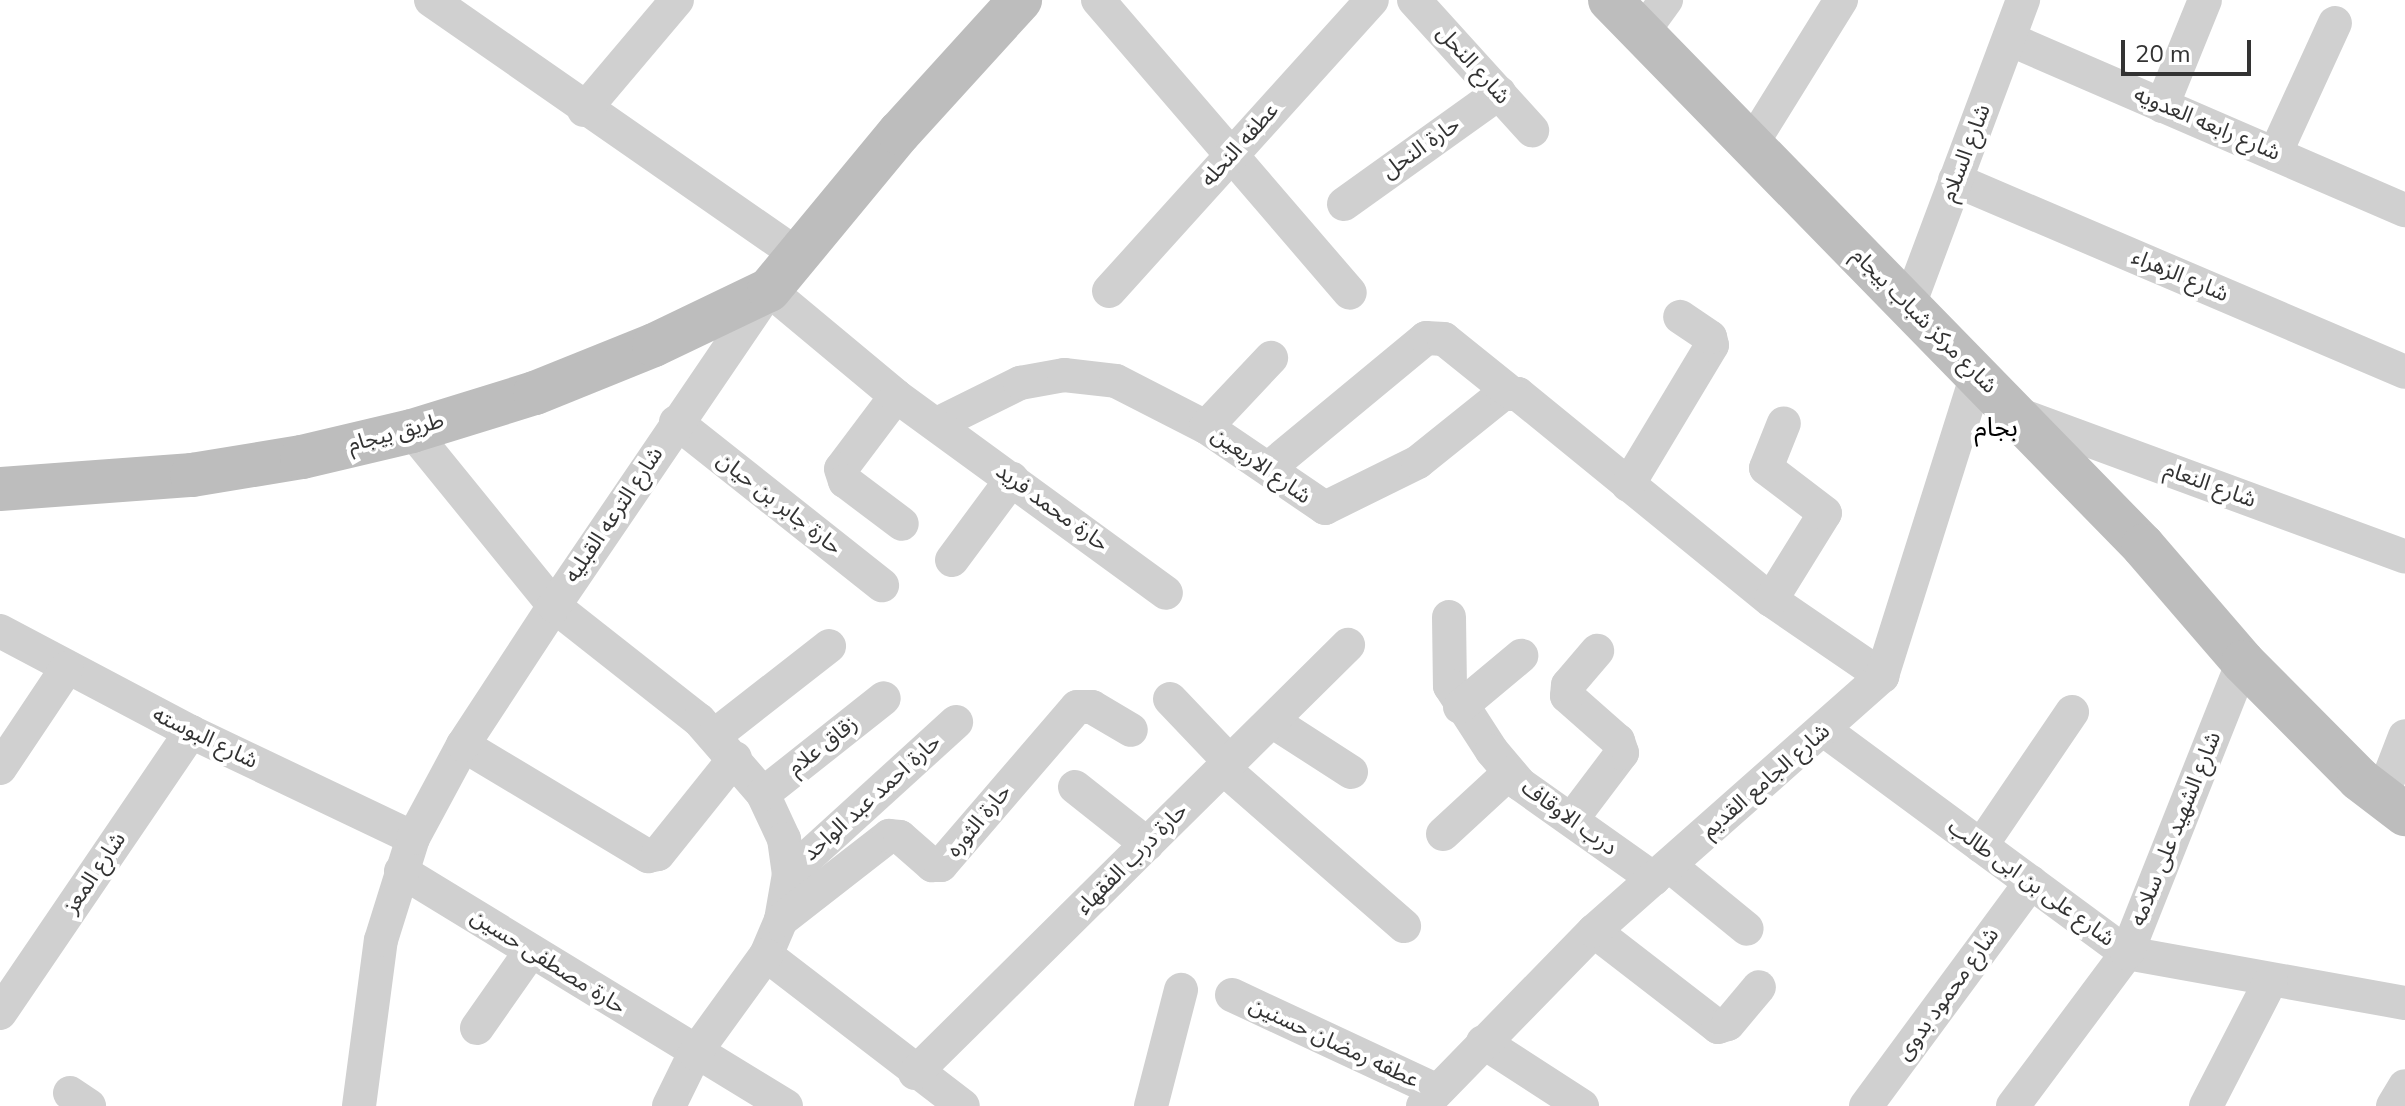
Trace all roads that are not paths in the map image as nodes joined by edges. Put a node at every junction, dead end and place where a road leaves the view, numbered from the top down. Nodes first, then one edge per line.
1 (677, 0) edge
2 (1098, 0) edge
3 (1372, 0) edge
4 (1414, 0) edge
5 (1610, 0) edge
6 (1841, 0) edge
7 (2023, 0) edge
8 (2205, 0) edge
9 (447, 5) edge
10 (1003, 5) edge
11 (1654, 16) edge
12 (2335, 23) dead end
13 (2009, 39) junction
14 (1499, 93) junction
15 (2162, 106) junction
16 (584, 110) junction
17 (1532, 130) dead end
18 (1751, 145) junction
19 (2275, 154) junction
20 (1231, 156) junction
21 (1955, 180) junction
22 (1344, 204) dead end
23 (2403, 204) edge
24 (797, 254) junction
25 (769, 290) junction
26 (1109, 291) dead end
27 (1350, 293) dead end
28 (1909, 305) junction
29 (1680, 317) dead end
30 (1271, 358) dead end
31 (2405, 372) edge
32 (1977, 375) junction
33 (1510, 392) junction
34 (896, 396) junction
35 (2015, 414) junction
36 (676, 422) junction
37 (1784, 423) dead end
38 (937, 424) junction
39 (1206, 427) junction
40 (412, 431) junction
41 (1269, 468) junction
42 (1012, 479) junction
43 (1628, 485) junction
44 (0, 489) edge
45 (902, 524) dead end
46 (2405, 557) edge
47 (952, 560) dead end
48 (882, 585) dead end
49 (1166, 593) dead end
50 (1771, 600) junction
51 (554, 606) junction
52 (1449, 617) dead end
53 (0, 631) edge
54 (1348, 645) dead end
55 (829, 646) dead end
56 (1597, 651) dead end
57 (1521, 656) dead end
58 (2243, 662) junction
59 (67, 668) junction
60 (1882, 676) junction
61 (884, 698) dead end
62 (1170, 699) dead end
63 (1460, 707) junction
64 (2072, 712) dead end
65 (1272, 721) junction
66 (956, 722) dead end
67 (1131, 730) dead end
68 (1824, 730) junction
69 (191, 732) junction
70 (2405, 736) edge
71 (463, 745) junction
72 (724, 747) junction
73 (1227, 766) junction
74 (0, 768) edge
75 (1351, 772) dead end
76 (1509, 773) junction
77 (1075, 787) dead end
78 (763, 794) junction
79 (2394, 805) edge
80 (1572, 819) junction
81 (1443, 834) dead end
82 (413, 838) junction
83 (1147, 844) junction
84 (1981, 846) junction
85 (401, 871) junction
86 (1662, 872) junction
87 (789, 874) junction
88 (2031, 882) junction
89 (781, 920) junction
90 (1404, 926) dead end
91 (1747, 929) dead end
92 (1594, 931) junction
93 (531, 951) junction
94 (2127, 953) junction
95 (766, 955) junction
96 (2271, 980) junction
97 (1759, 987) dead end
98 (1181, 990) dead end
99 (1232, 995) dead end
100 (2405, 1003) edge
101 (0, 1013) edge
102 (477, 1028) dead end
103 (1483, 1042) junction
104 (695, 1053) junction
105 (915, 1073) junction
106 (2405, 1086) edge
107 (360, 1094) edge
108 (1429, 1098) edge
109 (339, 1106) edge
110 (669, 1106) edge
111 (786, 1106) edge
112 (963, 1106) edge
113 (1151, 1106) edge
114 (1582, 1106) edge
115 (1866, 1106) edge
116 (2013, 1106) edge
117 (2206, 1106) edge
118 (2393, 1106) edge

1 - 16 street
2 - 20 street
3 - 20 street, عطفه النحله
4 - 14 street, شارع النحل
5 - 11 main road, شارع مركز شباب بيجام
6 - 18 street
7 - 13 street, شارع السلام
8 - 15 street
9 - 16 street
10 - 24 main road, شارع الترعه القبليه
11 - 18 main road, شارع مركز شباب بيجام
12 - 19 street
13 - 15 street, شارع رابعه العدويه
13 - 21 street, شارع السلام
14 - 17 street, شارع النحل
14 - 22 street, حارة النحل
15 - 19 street, شارع رابعه العدويه
16 - 24 street
18 - 28 main road, شارع مركز شباب بيجام
19 - 23 street, شارع رابعه العدويه
20 - 26 street, عطفه النحله
20 - 27 street
21 - 28 street, شارع السلام
21 - 31 street, شارع الزهراء
24 - 25 main road, شارع الترعه القبليه
25 - 34 street
25 - 36 street, شارع الترعه القبليه
25 - 40 main road, طريق بيجام
28 - 32 main road, شارع مركز شباب بيجام
29 - 43 street
30 - 39 street
32 - 35 main road, شارع مركز شباب بيجام
32 - 60 street, شارع الجامع القديم
33 - 41 street, شارع الاربعين
33 - 41 street
33 - 43 street
34 - 38 street
34 - 45 street
35 - 46 street, شارع النعام
35 - 58 main road, شارع مركز شباب بيجام
36 - 48 street, حارة جابر بن حيان
36 - 51 street, شارع الترعه القبليه
37 - 50 street
38 - 39 street, شارع الاربعين
38 - 42 street, حارة محمد فريد
39 - 41 street, شارع الاربعين
40 - 44 main road, طريق بيجام
40 - 51 street
42 - 47 street
42 - 49 street, حارة محمد فريد
43 - 50 street
50 - 60 street
51 - 71 street, شارع الترعه القبليه
51 - 72 street
52 - 63 street, درب الاوقاف
53 - 59 street, شارع البوسته
54 - 65 street, حارة درب الفقهاء
55 - 72 street
56 - 80 street
57 - 63 street
58 - 79 main road, شارع مركز شباب بيجام
58 - 94 street, شارع الشهيد على سلامه
59 - 69 street, شارع البوسته
59 - 74 street
60 - 68 street, شارع الجامع القديم
61 - 78 street, زقاق علام
62 - 73 street
63 - 76 street, درب الاوقاف
64 - 84 street
65 - 73 street, حارة درب الفقهاء
65 - 75 street
66 - 87 street, حارة احمد عبد الواحد
67 - 89 street, حارة الثوره
68 - 84 street, شارع على بن ابى طالب
68 - 86 street, شارع الجامع القديم
69 - 82 street, شارع البوسته
69 - 101 street, شارع المعز
70 - 79 street
71 - 72 street
71 - 82 street, شارع الترعه القبليه
72 - 78 street
73 - 83 street, حارة درب الفقهاء
73 - 90 street
76 - 80 street, درب الاوقاف
76 - 81 street
77 - 83 street
78 - 87 street
80 - 86 street, درب الاوقاف
82 - 85 street, شارع الترعه القبليه
83 - 105 street, حارة درب الفقهاء
84 - 88 street, شارع على بن ابى طالب
85 - 93 street, حارة مصطفى حسين
85 - 107 street, شارع الترعه القبليه
86 - 91 street, درب الاوقاف
86 - 92 street, شارع الجامع القديم
87 - 89 street
88 - 94 street, شارع على بن ابى طالب
88 - 115 street, شارع محمود بدوى
89 - 95 street
92 - 97 street
92 - 103 street, شارع الجامع القديم
93 - 102 street
93 - 104 street, حارة مصطفى حسين
94 - 96 street, شارع على بن ابى طالب
94 - 116 street, شارع الشهيد على سلامه
95 - 104 street
95 - 105 street
96 - 100 street, شارع على بن ابى طالب
96 - 117 street
98 - 113 street
99 - 108 street, عطفه رمضان حسنين
103 - 108 street, شارع الجامع القديم
103 - 114 street
104 - 110 street
104 - 111 street, حارة مصطفى حسين
105 - 112 street
106 - 118 street
107 - 109 street

